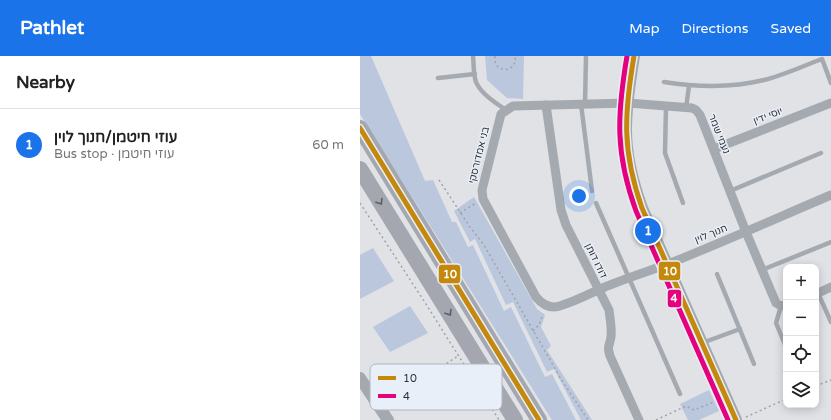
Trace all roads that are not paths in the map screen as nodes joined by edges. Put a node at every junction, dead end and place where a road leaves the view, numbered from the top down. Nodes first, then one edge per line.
1 (473, 56) edge
2 (586, 56) edge
3 (634, 56) edge
4 (475, 74) junction
5 (438, 78) dead end
6 (664, 82) dead end
7 (831, 83) edge
8 (689, 86) junction
9 (628, 103) junction
10 (831, 103) edge
11 (583, 104) junction
12 (546, 105) junction
13 (666, 106) junction
14 (686, 108) junction
15 (506, 110) junction
16 (360, 128) edge
17 (714, 149) junction
18 (821, 153) dead end
19 (360, 170) edge
20 (592, 191) dead end
21 (730, 191) junction
22 (831, 195) edge
23 (596, 203) dead end
24 (683, 203) dead end
25 (746, 232) junction
26 (831, 242) edge
27 (666, 264) junction
28 (762, 270) junction
29 (717, 274) dead end
30 (628, 278) junction
31 (831, 287) edge
32 (597, 290) junction
33 (819, 292) edge
34 (819, 297) edge
35 (783, 306) edge
36 (783, 308) edge
37 (831, 322) edge
38 (740, 328) junction
39 (783, 340) edge
40 (702, 343) junction
41 (480, 364) edge
42 (754, 364) dead end
43 (360, 378) edge
44 (370, 393) edge
45 (680, 394) dead end
46 (502, 399) edge
47 (381, 410) edge
48 (741, 418) edge
49 (388, 420) edge
50 (515, 420) edge
51 (539, 420) edge
52 (639, 420) edge

1 - 4 lane
2 - 11 lane
3 - 9 street
4 - 5 lane
4 - 15 lane
6 - 8 lane
7 - 8 lane
8 - 14 lane
9 - 11 street
9 - 13 street, נעמי שמר
9 - 27 street
10 - 17 street, יוסי ידין
11 - 12 street
11 - 20 lane
12 - 15 street
12 - 32 street, דודו דותן
13 - 14 street, נעמי שמר
13 - 24 lane
14 - 17 street, נעמי שמר
15 - 32 street, בני אמדורסקי
16 - 51 highway
17 - 21 street, נעמי שמר
18 - 21 lane
19 -> 41 highway
21 - 25 street, נעמי שמר
22 - 25 street, חנוך לוין
23 - 30 lane
25 - 27 street, חנוך לוין
25 - 28 street, נעמי שמר
26 - 28 lane
27 - 30 street, חנוך לוין
27 - 40 street
28 - 35 street, נעמי שמר
29 - 38 lane
30 - 32 street, חנוך לוין
30 - 45 lane
31 - 33 street
32 - 52 street, דודו דותן
34 - 37 lane
36 - 39 lane
38 - 40 lane
38 - 42 lane
40 - 48 street
43 - 44 street
46 -> 50 highway
47 - 49 street

